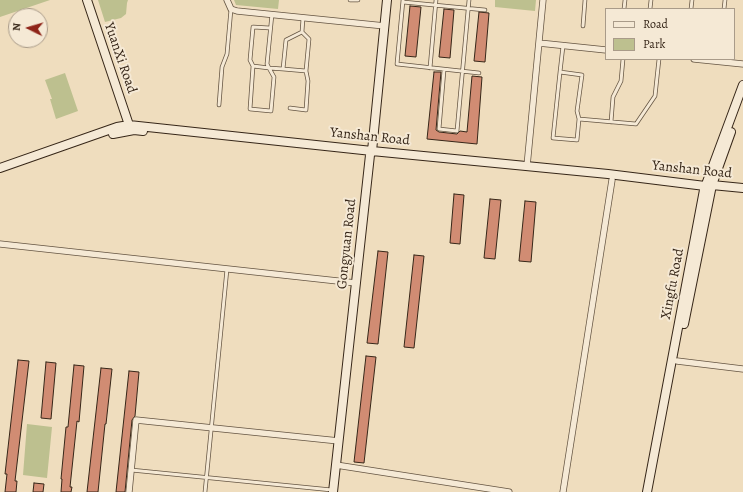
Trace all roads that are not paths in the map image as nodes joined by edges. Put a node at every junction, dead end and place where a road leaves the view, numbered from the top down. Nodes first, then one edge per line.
1 (87, 0) edge
2 (227, 0) edge
3 (350, 0) edge
4 (358, 0) edge
5 (387, 0) edge
6 (436, 0) edge
7 (469, 0) edge
8 (543, 0) edge
9 (585, 0) edge
10 (403, 1) edge
11 (436, 5) junction
12 (231, 9) junction
13 (469, 9) junction
14 (486, 10) dead end
15 (272, 14) junction
16 (304, 18) junction
17 (384, 26) junction
18 (583, 26) dead end
19 (270, 28) junction
20 (302, 32) junction
21 (539, 43) junction
22 (563, 46) junction
23 (605, 50) edge
24 (623, 60) edge
25 (659, 60) edge
26 (719, 60) edge
27 (743, 64) edge
28 (253, 66) junction
29 (269, 68) junction
30 (430, 68) junction
31 (283, 69) junction
32 (444, 70) junction
33 (306, 71) junction
34 (463, 72) junction
35 (560, 72) junction
36 (479, 73) dead end
37 (743, 85) edge
38 (743, 99) edge
39 (219, 105) dead end
40 (290, 108) dead end
41 (579, 119) junction
42 (611, 122) junction
43 (129, 124) junction
44 (371, 153) junction
45 (527, 166) junction
46 (0, 168) edge
47 (0, 173) edge
48 (612, 180) junction
49 (708, 188) junction
50 (743, 188) edge
51 (743, 193) edge
52 (0, 244) edge
53 (227, 269) junction
54 (356, 283) junction
55 (677, 361) junction
56 (743, 369) edge
57 (211, 428) junction
58 (339, 441) junction
59 (336, 466) junction
60 (131, 470) junction
61 (206, 478) junction
62 (333, 491) edge
63 (129, 492) edge
64 (205, 492) edge
65 (509, 492) edge
66 (563, 492) edge
67 (647, 492) edge
68 (652, 492) edge

1 - 43 main road, YuanXi Road
2 - 12 street
3 - 4 lane
5 - 17 main road, Gongyuan Road
6 - 11 lane
7 - 13 lane
8 - 21 street
9 - 18 lane
10 - 11 lane
10 - 30 lane
11 - 13 lane
11 - 30 lane
12 - 15 street
12 - 39 lane
13 - 14 lane
13 - 34 lane
15 - 16 street
15 - 19 lane
16 - 17 street
16 - 20 lane
17 - 44 main road, Gongyuan Road
19 - 28 lane
19 - 29 lane
20 - 31 lane
20 - 33 lane
21 - 22 street
21 - 45 street
22 - 23 street
22 - 35 lane
24 - 42 lane
25 - 42 lane
26 - 27 street
28 - 29 lane
28 - 29 lane
29 - 31 lane
30 - 32 lane
31 - 33 lane
32 - 34 lane
32 - 34 lane
33 - 40 lane
34 - 36 lane
35 - 41 lane
35 - 41 lane
37 - 49 main road, Xingfu Road
38 - 49 main road, Xingfu Road
41 - 42 lane
43 - 44 main road, Yanshan Road
43 - 46 main road, Yanshan Road
44 - 45 main road, Yanshan Road
44 - 47 main road, Yanshan Road
44 - 48 main road, Yanshan Road
44 - 54 main road, Gongyuan Road
45 - 49 main road, Yanshan Road
48 - 49 main road, Yanshan Road
48 - 66 street
49 - 50 main road, Yanshan Road
49 - 51 main road, Yanshan Road
49 - 55 main road, Xingfu Road
49 - 67 main road, Xingfu Road
52 - 53 street
53 - 54 street
53 - 57 lane
54 - 58 main road, Gongyuan Road
55 - 56 street
55 - 68 main road, Xingfu Road
57 - 58 street
57 - 60 street
57 - 61 lane
58 - 59 main road, Gongyuan Road
59 - 62 main road, Gongyuan Road
59 - 65 street
60 - 61 lane
60 - 63 street
61 - 62 lane
61 - 64 lane

